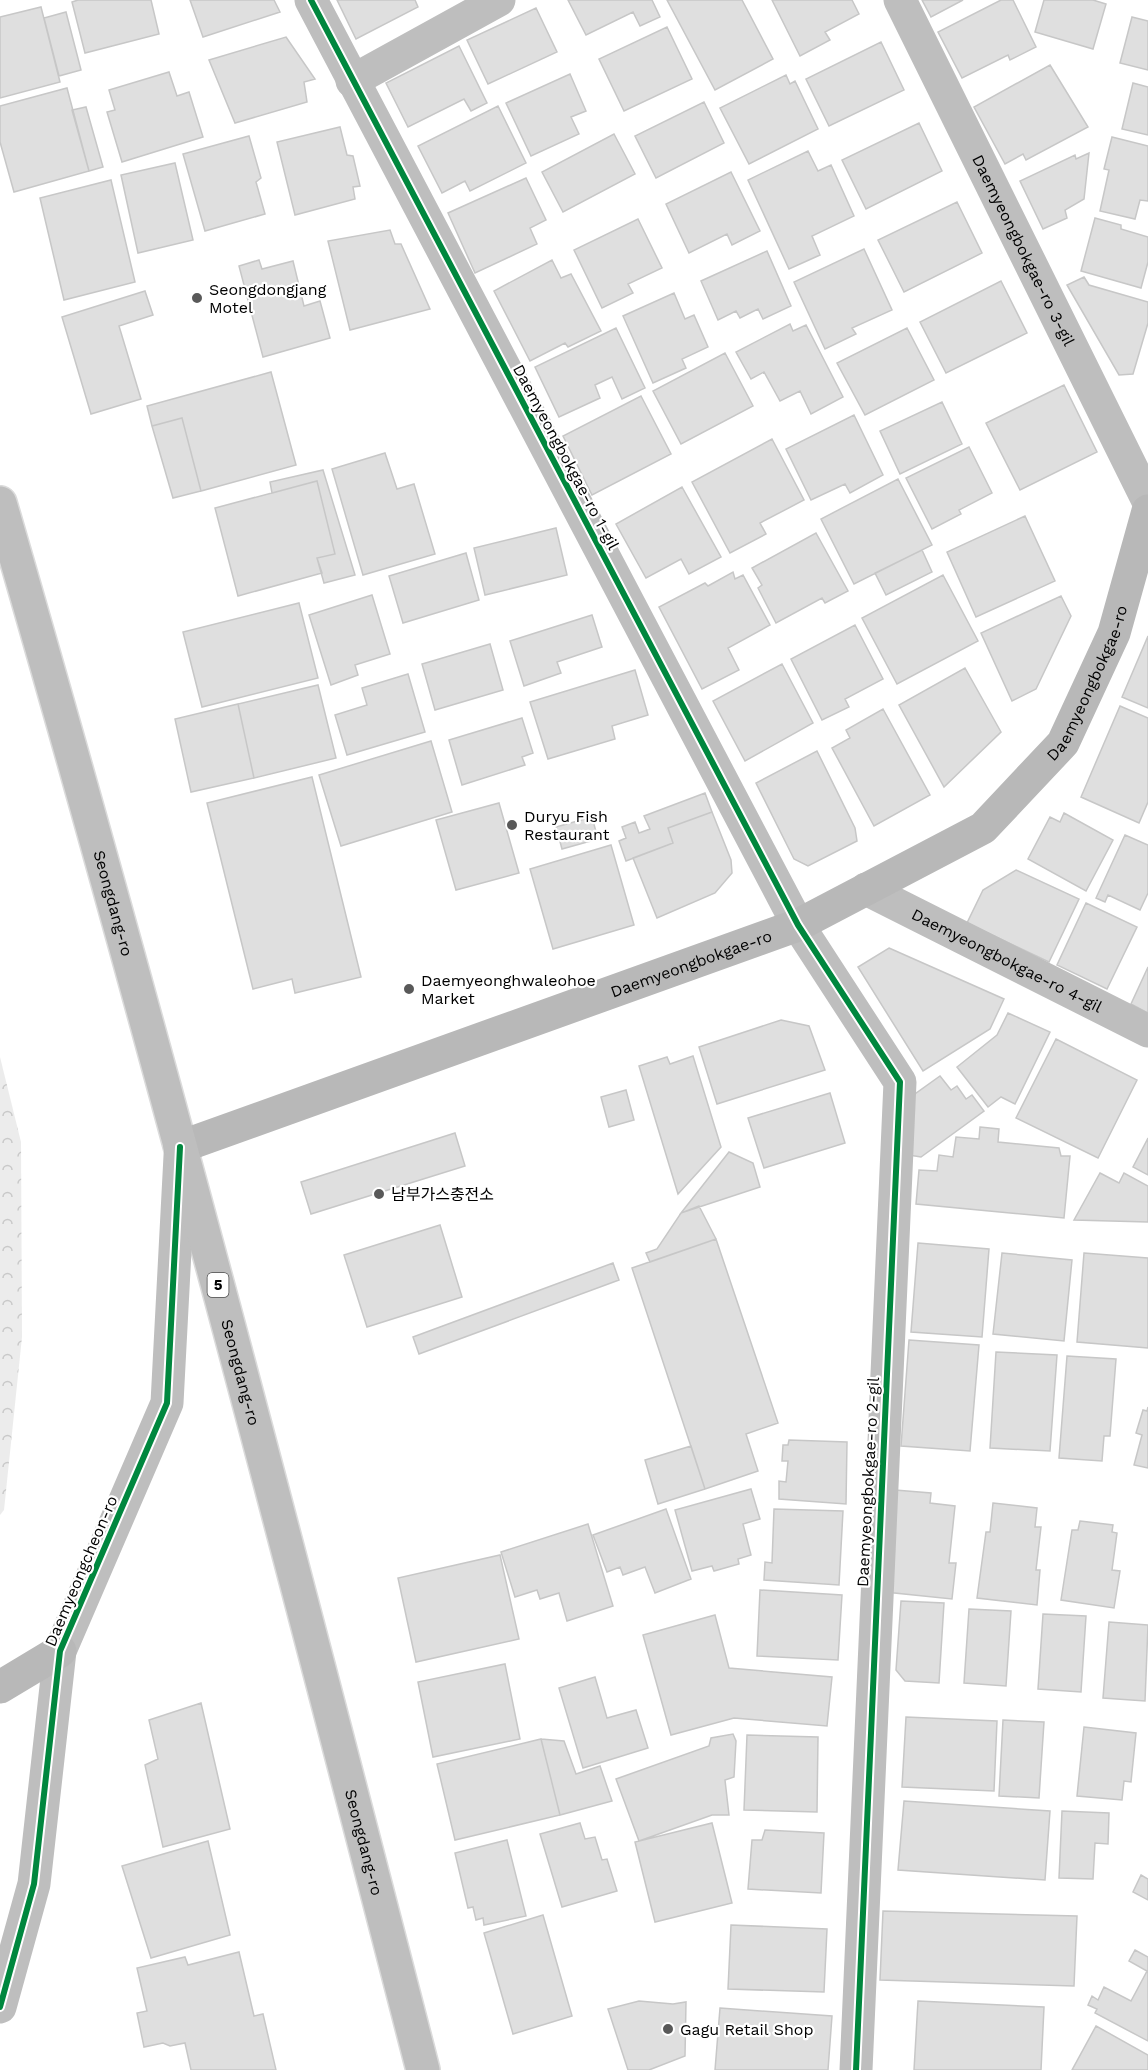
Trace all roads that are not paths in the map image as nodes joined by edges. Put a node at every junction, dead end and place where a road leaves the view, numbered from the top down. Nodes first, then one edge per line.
1 (311, 0) edge
2 (498, 0) edge
3 (900, 0) edge
4 (352, 81) junction
5 (1148, 501) edge
6 (0, 502) edge
7 (1148, 511) edge
8 (866, 889) junction
9 (798, 925) junction
10 (1148, 1032) edge
11 (180, 1147) junction
12 (60, 1651) junction
13 (0, 1687) edge
14 (0, 2007) edge
15 (423, 2070) edge
16 (856, 2070) edge

1 - 4 street, Daemyeongbokgae-ro 1-gil
2 - 4 street
3 - 5 street, Daemyeongbokgae-ro 3-gil
4 - 9 street, Daemyeongbokgae-ro 1-gil
6 - 11 street, Seongdang-ro / 5
7 - 8 main road, Daemyeongbokgae-ro
8 - 9 main road, Daemyeongbokgae-ro
8 - 10 street, Daemyeongbokgae-ro 4-gil
9 - 11 main road, Daemyeongbokgae-ro
9 - 16 street, Daemyeongbokgae-ro 2-gil
11 - 12 street, Daemyeongcheon-ro
11 - 15 street, Seongdang-ro / 5
12 - 13 main road
12 - 14 street, Daemyeongcheon-ro

